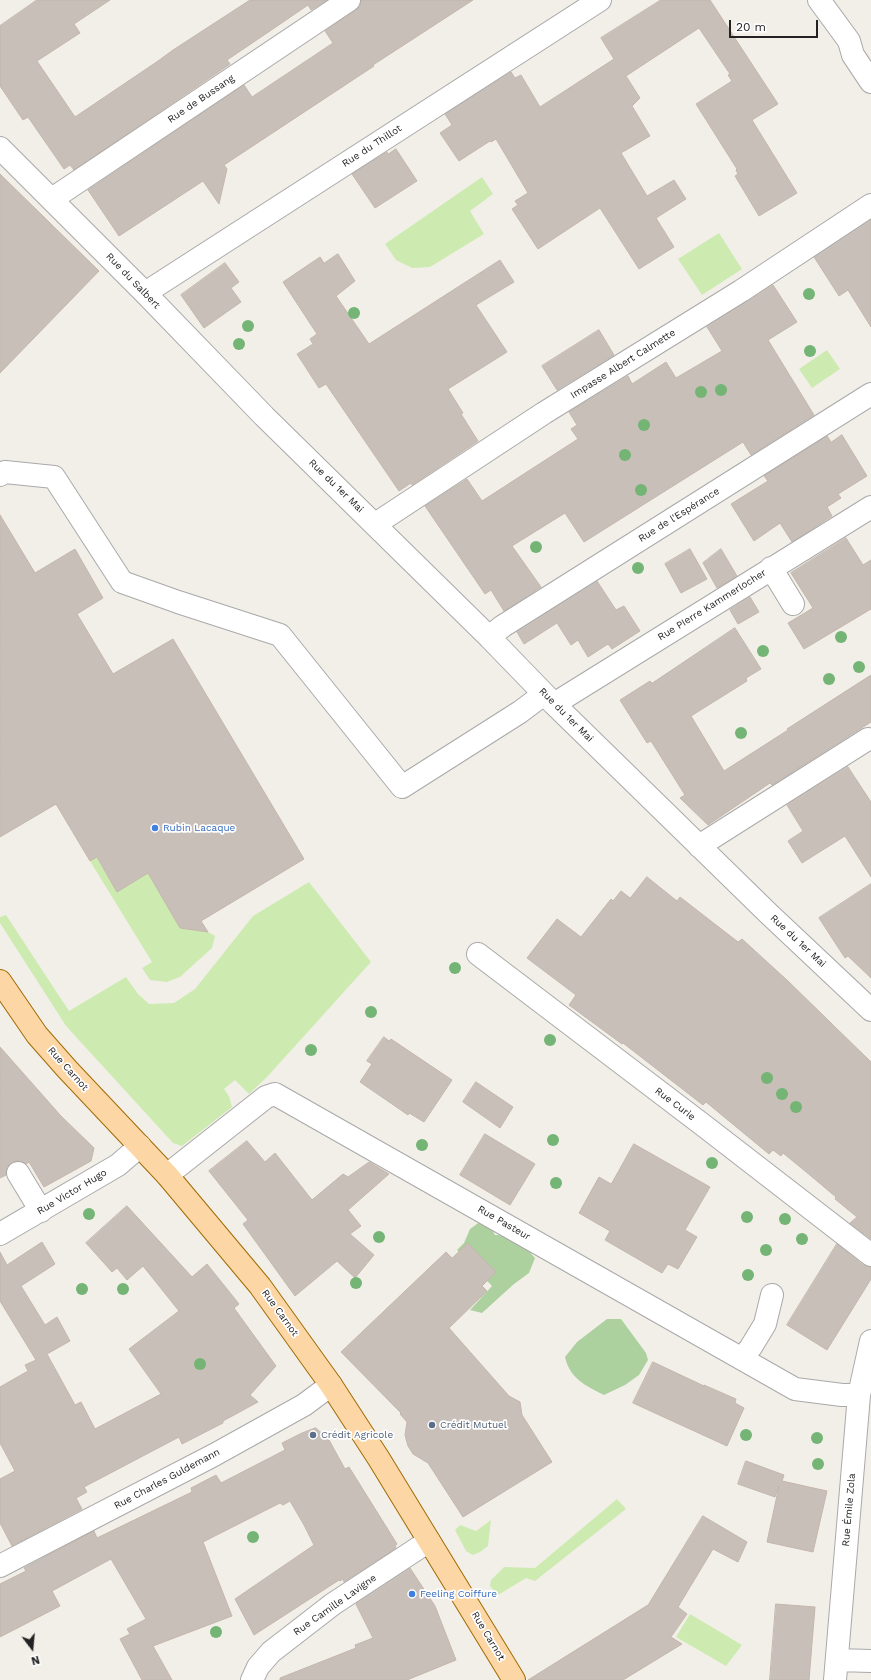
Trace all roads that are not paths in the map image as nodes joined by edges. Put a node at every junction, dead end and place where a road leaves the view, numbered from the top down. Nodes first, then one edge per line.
1 (349, 0) edge
2 (600, 0) edge
3 (819, 0) edge
4 (871, 82) edge
5 (0, 148) edge
6 (52, 199) junction
7 (871, 205) edge
8 (146, 293) junction
9 (871, 394) edge
10 (264, 416) joint
11 (0, 475) edge
12 (871, 507) edge
13 (376, 526) junction
14 (771, 568) junction
15 (793, 604) dead end
16 (489, 637) junction
17 (549, 699) junction
18 (868, 739) dead end
19 (699, 846) junction
20 (478, 954) dead end
21 (0, 981) edge
22 (871, 1010) edge
23 (140, 1146) junction
24 (18, 1173) dead end
25 (167, 1175) junction
26 (41, 1211) junction
27 (0, 1234) edge
28 (871, 1255) edge
29 (772, 1294) dead end
30 (871, 1341) edge
31 (742, 1359) junction
32 (331, 1385) junction
33 (859, 1395) junction
34 (429, 1541) junction
35 (0, 1566) edge
36 (871, 1661) edge
37 (836, 1670) edge
38 (252, 1680) edge
39 (514, 1680) edge

1 - 6 street, Rue de Bussang
2 - 8 street, Rue du Thillot
3 - 4 street
5 - 6 street, Rue du Salbert
6 - 8 street, Rue du Salbert
7 - 13 street, Impasse Albert Calmette
8 - 10 street, Rue du Salbert
9 - 16 street, Rue de l'Espérance
10 - 13 street, Rue du 1er Mai
11 - 17 street, Rue PIerre Kammerlocher
12 - 14 street, Rue PIerre Kammerlocher
13 - 16 street, Rue du 1er Mai
14 - 15 street
14 - 17 street, Rue PIerre Kammerlocher
16 - 17 street, Rue du 1er Mai
17 - 19 street, Rue du 1er Mai
18 - 19 street
19 - 22 street, Rue du 1er Mai
20 - 28 street, Rue Curie
21 - 23 main road, Rue Carnot
23 - 25 main road, Rue Carnot
23 - 26 street, Rue Victor Hugo
24 - 26 street
25 - 31 street, Rue Pasteur
25 - 32 main road, Rue Carnot
26 - 27 street, Rue Victor Hugo
29 - 31 street
30 - 33 street, Rue Émile Zola
31 - 33 street, Rue Pasteur
32 - 34 main road, Rue Carnot
32 - 35 street, Rue Charles Guldemann
33 - 37 street, Rue Émile Zola
34 - 38 street, Rue Camille Lavigne
34 - 39 main road, Rue Carnot
36 - 37 street

